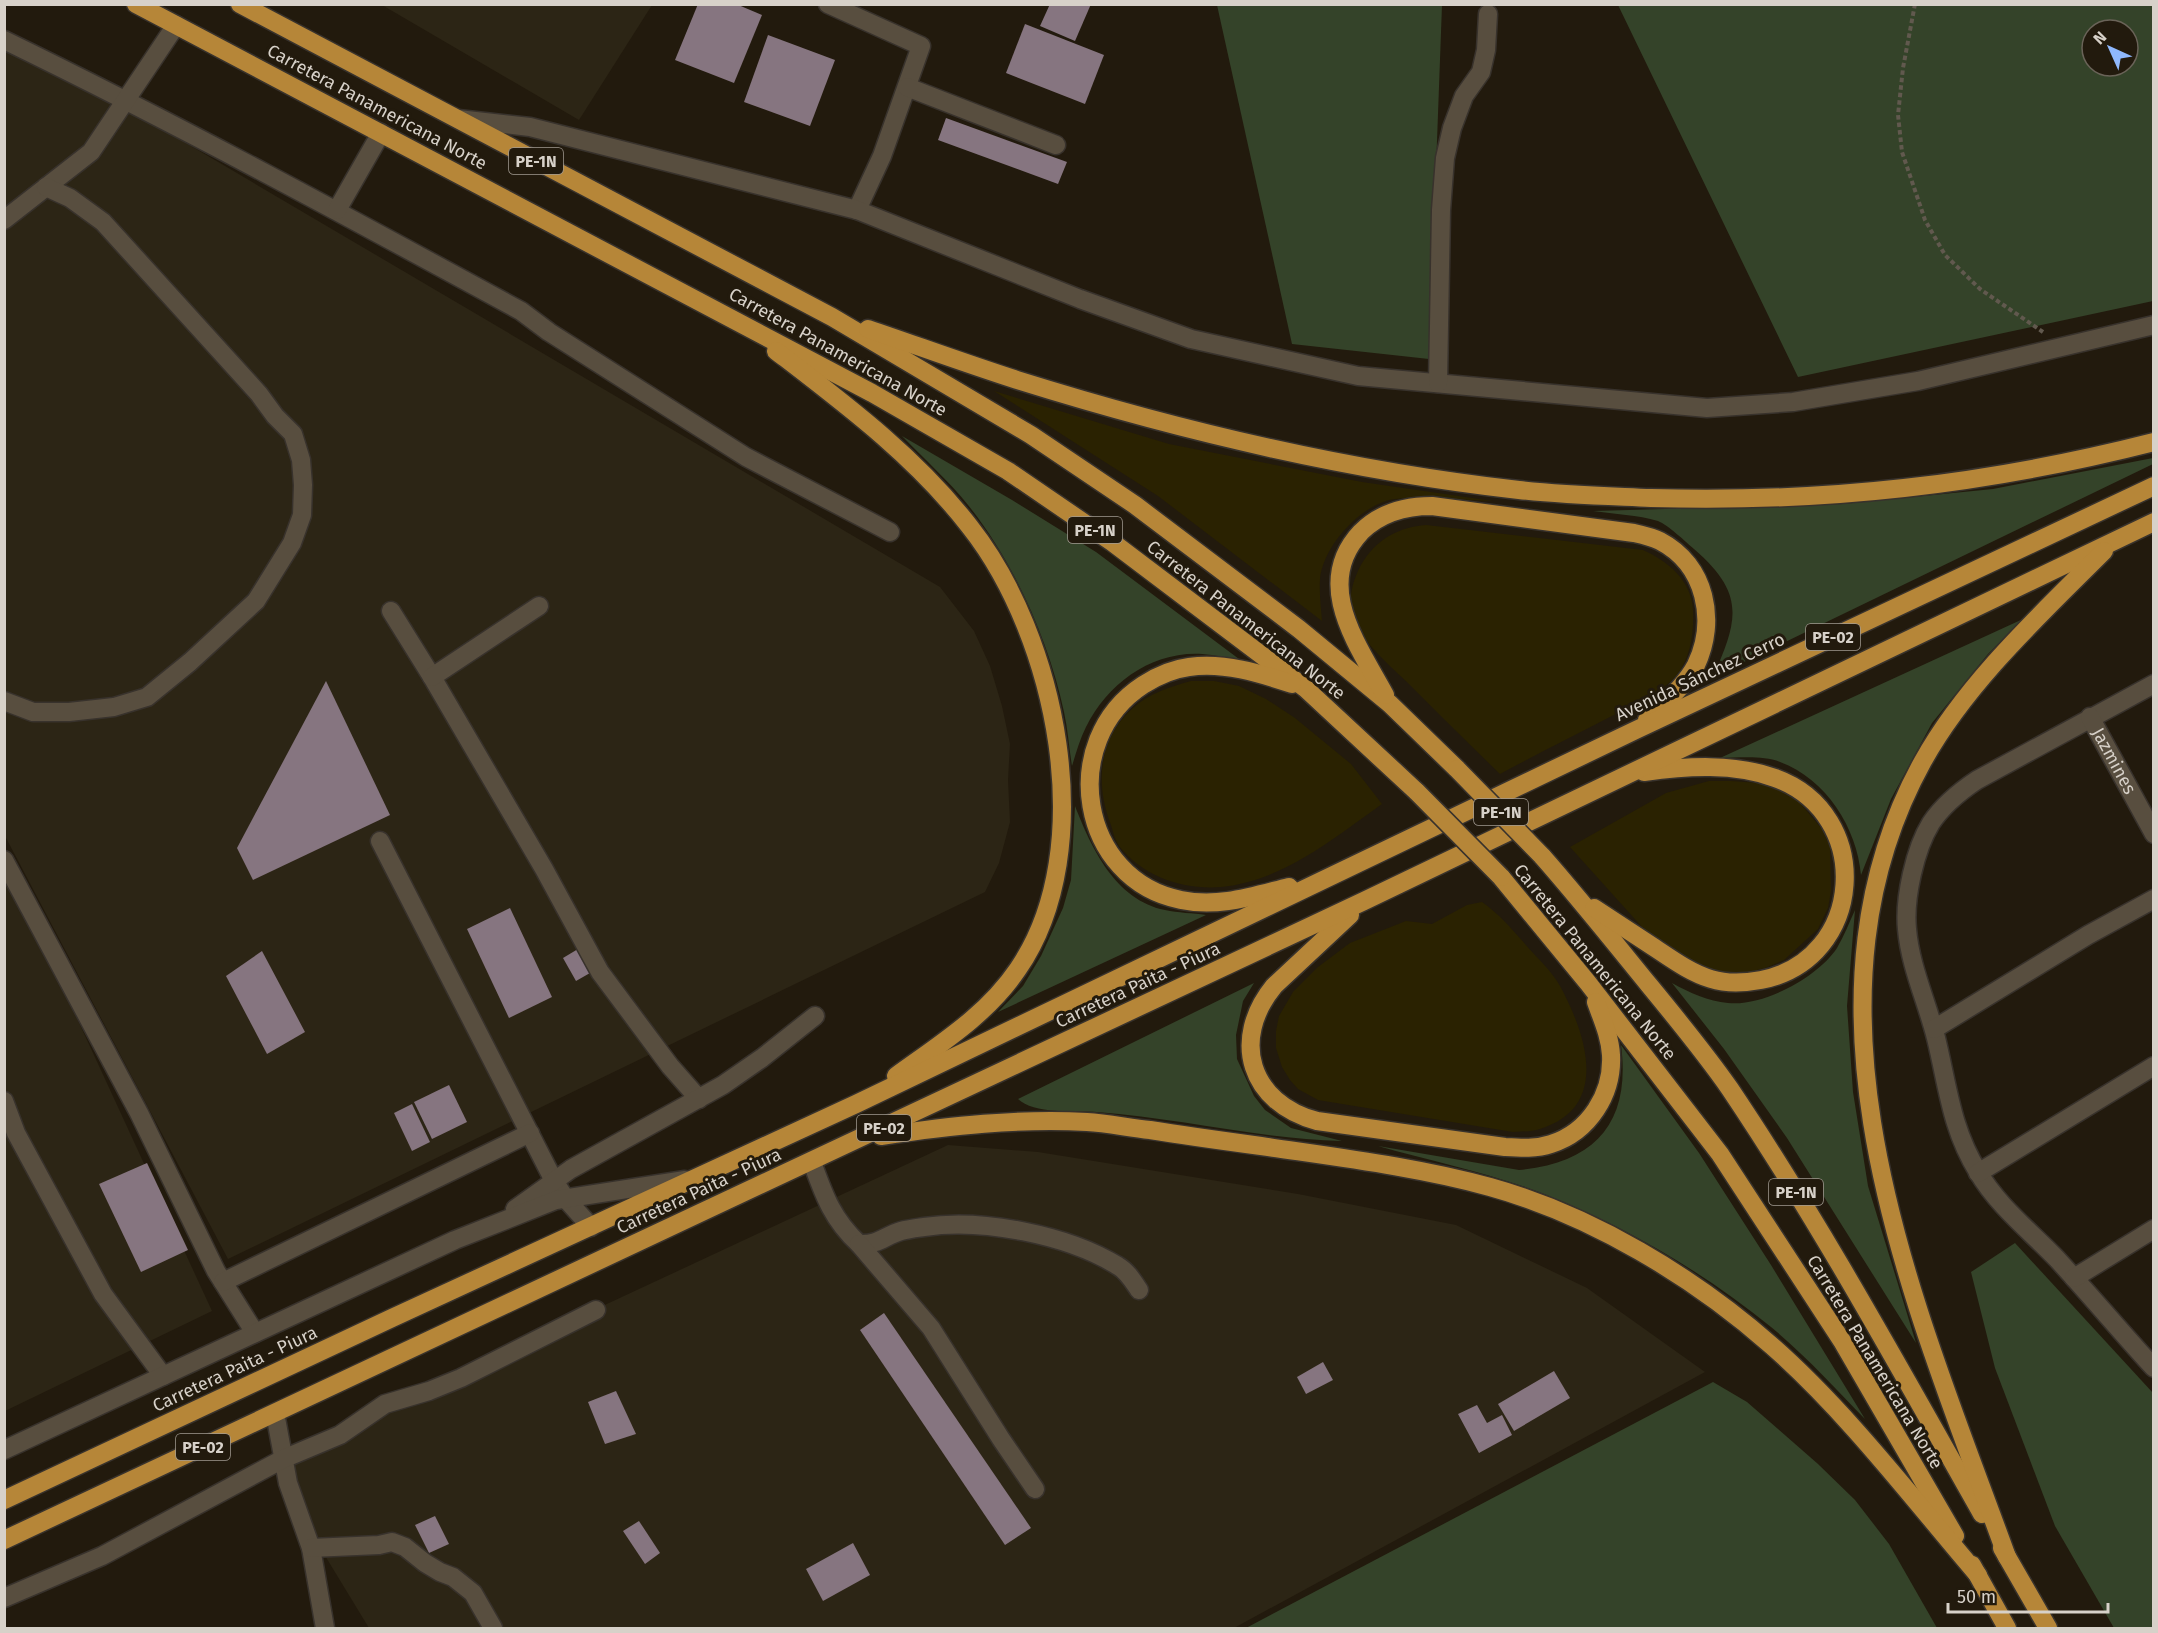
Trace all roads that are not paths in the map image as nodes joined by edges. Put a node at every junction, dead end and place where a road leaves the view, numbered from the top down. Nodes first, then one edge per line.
1 (136, 4) edge
2 (240, 4) edge
3 (828, 4) edge
4 (1488, 14) dead end
5 (176, 25) junction
6 (4, 40) edge
7 (907, 87) junction
8 (127, 100) junction
9 (456, 118) junction
10 (381, 133) junction
11 (1056, 145) dead end
12 (46, 187) junction
13 (337, 210) junction
14 (857, 210) junction
15 (4, 220) edge
16 (832, 317) junction
17 (737, 320) junction
18 (2154, 325) edge
19 (1438, 383) junction
20 (2154, 442) edge
21 (2154, 486) edge
22 (2154, 522) edge
23 (890, 532) dead end
24 (2113, 541) junction
25 (539, 606) dead end
26 (391, 612) dead end
27 (432, 677) junction
28 (2154, 684) edge
29 (1305, 688) junction
30 (4, 701) edge
31 (1390, 704) junction
32 (2090, 717) junction
33 (1638, 729) junction
34 (1628, 775) junction
35 (2154, 834) edge
36 (380, 841) dead end
37 (4, 860) edge
38 (1331, 876) junction
39 (1579, 898) junction
40 (2154, 899) edge
41 (1364, 901) junction
42 (1588, 983) junction
43 (815, 1016) dead end
44 (1934, 1029) junction
45 (2154, 1066) edge
46 (699, 1099) junction
47 (4, 1101) edge
48 (856, 1104) junction
49 (530, 1133) junction
50 (861, 1139) junction
51 (812, 1162) junction
52 (1978, 1173) junction
53 (694, 1179) junction
54 (554, 1180) junction
55 (566, 1198) junction
56 (491, 1226) junction
57 (591, 1227) junction
58 (2154, 1229) edge
59 (859, 1244) junction
60 (2074, 1278) junction
61 (223, 1282) junction
62 (1139, 1290) dead end
63 (597, 1310) dead end
64 (255, 1333) junction
65 (2154, 1368) edge
66 (163, 1376) junction
67 (276, 1413) junction
68 (4, 1450) edge
69 (284, 1460) junction
70 (1035, 1489) dead end
71 (4, 1500) edge
72 (4, 1540) edge
73 (311, 1548) junction
74 (2007, 1557) junction
75 (1977, 1575) junction
76 (4, 1598) edge
77 (325, 1629) edge
78 (494, 1629) edge
79 (2007, 1629) edge
80 (2048, 1629) edge

1 - 5 highway, Carretera Panamericana Norte / PE-1N
2 - 9 highway, Carretera Panamericana Norte / PE-1N
3 - 7 street
4 - 19 street
5 - 8 street
5 - 10 highway, Carretera Panamericana Norte / PE-1N
6 - 8 street
7 - 11 street
7 - 14 street
8 - 12 street
8 - 13 street
9 - 14 street
9 - 16 highway, Carretera Panamericana Norte / PE-1N
10 - 13 street
10 - 17 highway, Carretera Panamericana Norte / PE-1N
12 - 15 street
12 - 30 street
13 - 23 street
14 - 19 street
16 - 20 highway
16 - 31 highway, Carretera Panamericana Norte / PE-1N
17 - 29 highway, Carretera Panamericana Norte / PE-1N
17 - 48 highway
18 - 19 street
21 - 33 highway, Avenida Sánchez Cerro / PE-02
22 - 24 highway
24 - 34 highway, PE-02
24 - 74 highway
25 - 27 street
26 - 27 street
27 - 46 street
28 - 32 street
29 - 38 highway
29 - 42 highway, Carretera Panamericana Norte / PE-1N, bridge
31 - 33 highway
31 - 39 highway, Carretera Panamericana Norte / PE-1N, bridge
32 - 35 street, Jazmines
32 - 44 street
33 - 38 highway, Avenida Sánchez Cerro / PE-02
34 - 39 highway
34 - 41 highway, Carretera Paita - Piura / PE-02
36 - 49 street
37 - 61 street
38 - 48 highway, Carretera Paita - Piura / PE-02
39 - 74 highway, Carretera Panamericana Norte / PE-1N
40 - 44 street
41 - 42 highway
41 - 50 highway, Carretera Paita - Piura / PE-02
42 - 75 highway, Carretera Panamericana Norte / PE-1N
43 - 46 street
44 - 52 street
45 - 52 street
46 - 54 street
47 - 66 street
48 - 53 highway, Carretera Paita - Piura / PE-02
49 - 54 street
49 - 61 street
50 - 51 highway, Carretera Paita - Piura / PE-02
50 - 75 highway
51 - 59 street
51 - 67 highway, Carretera Paita - Piura / PE-02
52 - 60 street
53 - 55 street
53 - 57 highway, Carretera Paita - Piura / PE-02
54 - 55 street
54 - 56 street
55 - 56 street
55 - 57 street
56 - 64 street
57 - 71 highway, Carretera Paita - Piura / PE-02
58 - 60 street
59 - 62 street
59 - 70 street
60 - 65 street
61 - 64 street
63 - 69 street
64 - 66 street
66 - 68 street
67 - 69 street
67 - 72 highway, Carretera Paita - Piura / PE-02
69 - 73 street
69 - 76 street
73 - 77 street
73 - 78 street
74 - 80 highway, Carretera Panamericana Norte / PE-1N
75 - 79 highway, Carretera Panamericana Norte / PE-1N

